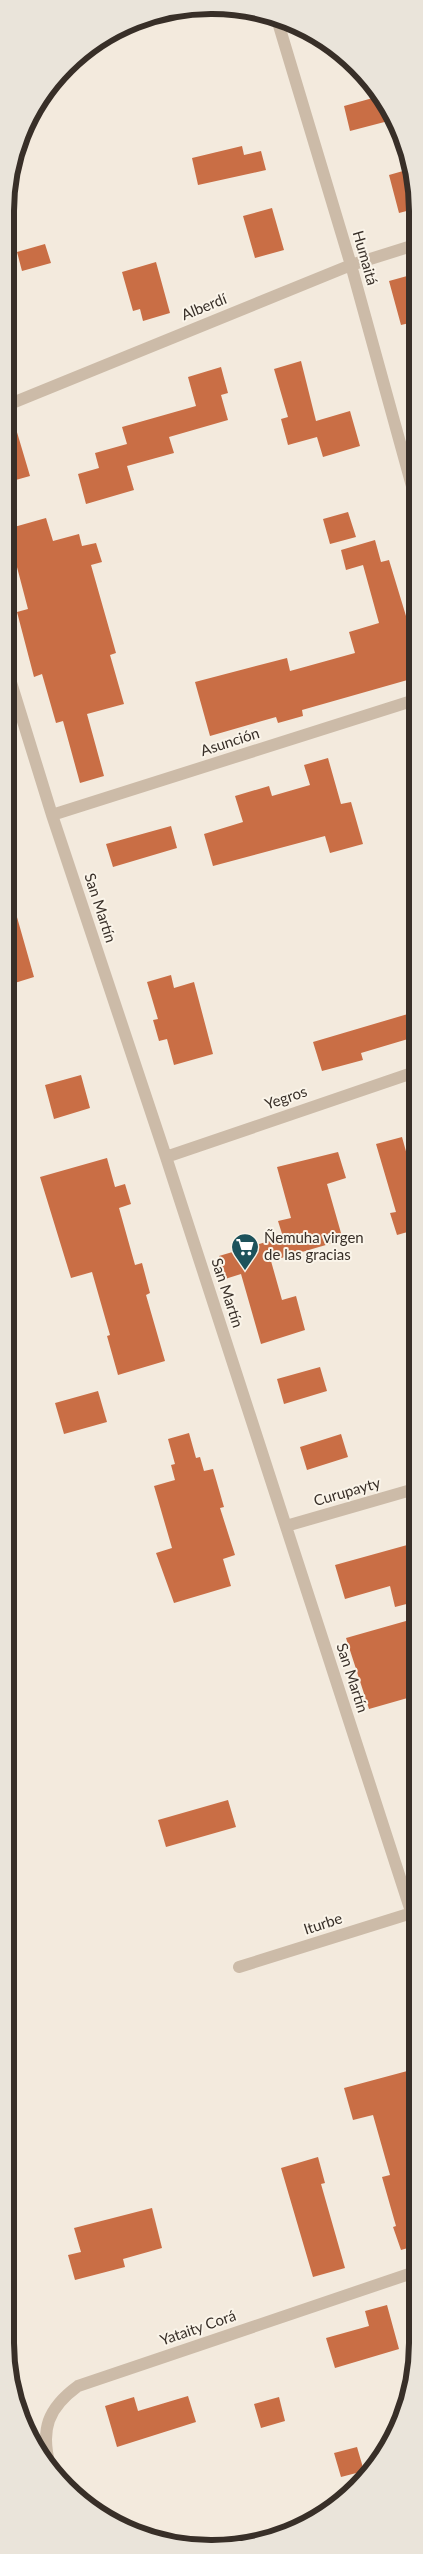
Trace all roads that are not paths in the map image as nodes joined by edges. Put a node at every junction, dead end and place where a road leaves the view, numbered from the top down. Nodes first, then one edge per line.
1 (279, 26) edge
2 (409, 247) edge
3 (351, 265) junction
4 (14, 402) edge
5 (409, 475) edge
6 (14, 692) edge
7 (409, 702) edge
8 (52, 815) junction
9 (409, 1074) edge
10 (166, 1157) junction
11 (409, 1491) edge
12 (286, 1526) junction
13 (409, 1897) edge
14 (409, 1914) edge
15 (239, 1968) dead end
16 (409, 2274) edge
17 (47, 2452) edge

1 - 3 street, Humaitá
2 - 3 street, Alberdí
3 - 4 street, Alberdí
3 - 5 street, Humaitá
6 - 8 street, San Martín
7 - 8 street, Asunción
8 - 10 street, San Martín
9 - 10 street, Yegros
10 - 12 street, San Martín
11 - 12 street, Curupayty
12 - 13 street, San Martín
14 - 15 street, Iturbe
16 - 17 street, Yataity Corá

